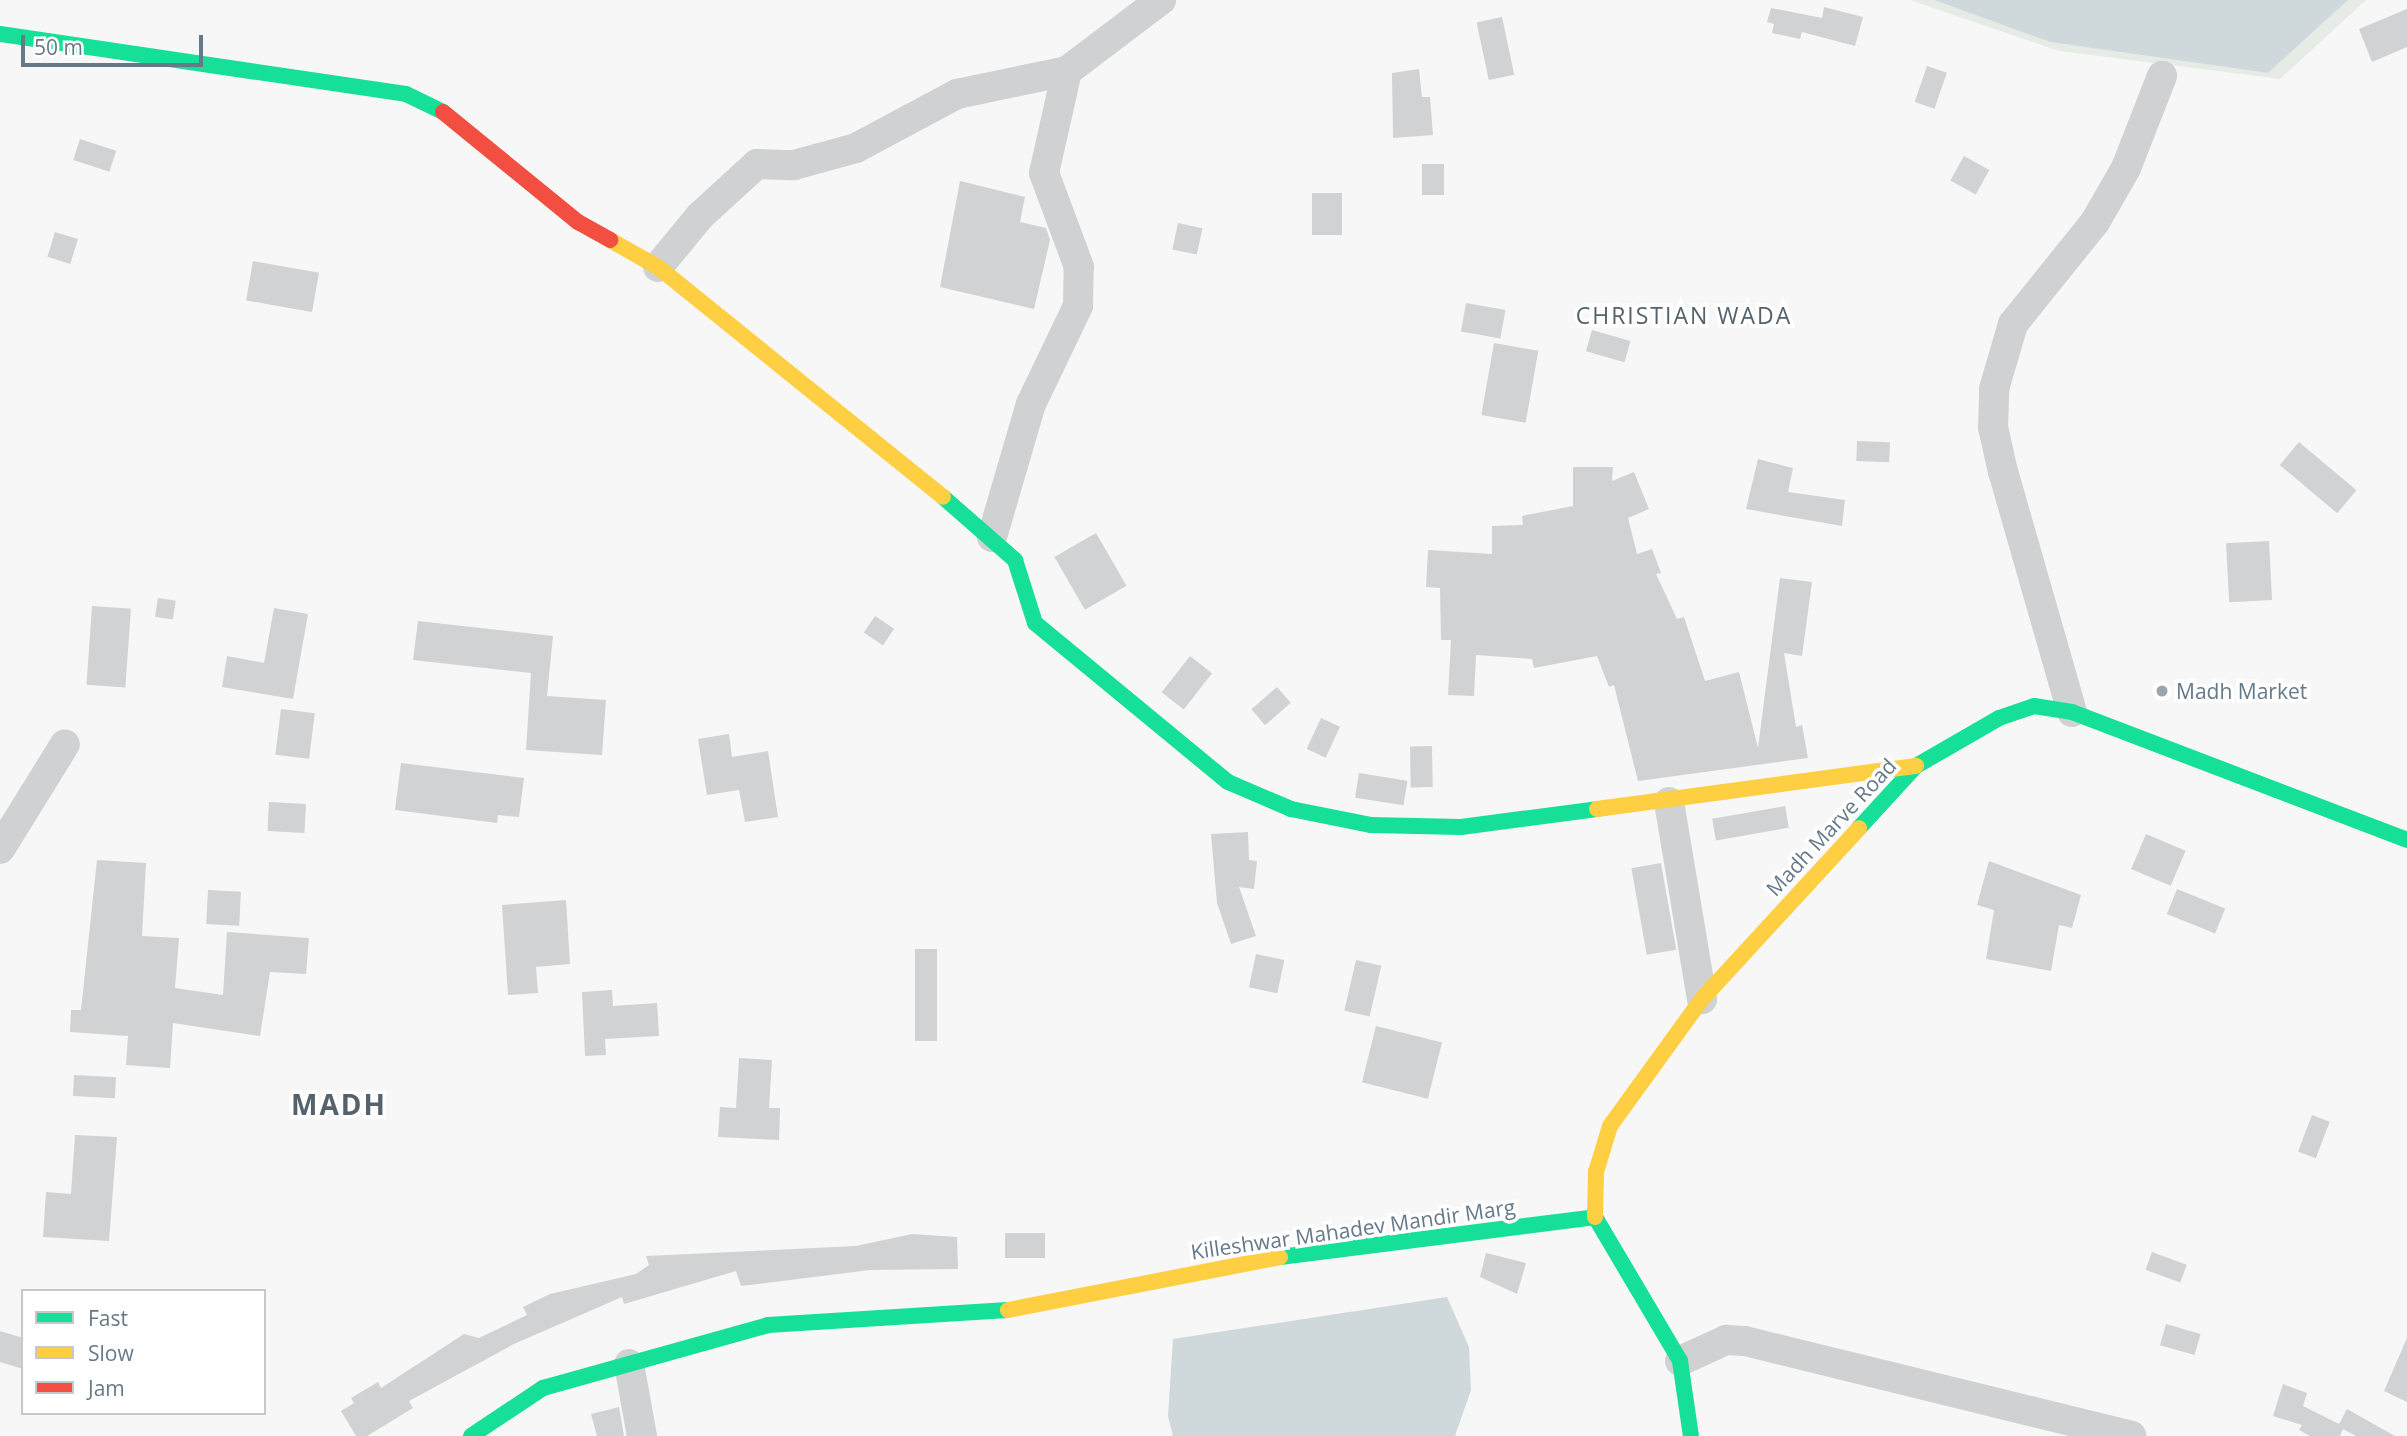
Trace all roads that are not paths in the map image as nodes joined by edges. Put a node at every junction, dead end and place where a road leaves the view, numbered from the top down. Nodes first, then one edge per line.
1 (1161, 0) edge
2 (0, 34) edge
3 (1067, 71) junction
4 (2162, 76) dead end
5 (658, 267) junction
6 (992, 537) junction
7 (2072, 712) junction
8 (65, 744) dead end
9 (1916, 766) junction
10 (1668, 802) junction
11 (2407, 840) edge
12 (0, 849) edge
13 (1702, 999) junction
14 (1595, 1217) junction
15 (1680, 1361) junction
16 (629, 1364) junction
17 (471, 1436) edge
18 (642, 1436) edge
19 (1691, 1436) edge
20 (2132, 1436) edge

1 - 3 street
2 - 5 street
3 - 5 street
3 - 6 street
4 - 7 street
5 - 6 street
6 - 10 street
7 - 9 street, Madh Marve Road
7 - 11 street, Madh Marve Road
8 - 12 street
9 - 10 street
9 - 13 street, Madh Marve Road
10 - 13 street
13 - 14 street, Madh Marve Road
14 - 15 street
14 - 16 street, Killeshwar Mahadev Mandir Marg
15 - 19 street
15 - 20 street
16 - 17 street, Killeshwar Mahadev Mandir Marg
16 - 18 street

